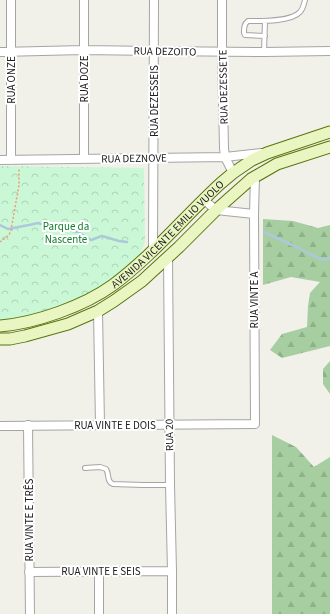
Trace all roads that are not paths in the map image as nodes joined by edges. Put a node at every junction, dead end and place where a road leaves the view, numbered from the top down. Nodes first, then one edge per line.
1 (11, 0) edge
2 (84, 0) edge
3 (154, 0) edge
4 (222, 0) edge
5 (305, 0) edge
6 (265, 21) junction
7 (265, 36) junction
8 (84, 50) junction
9 (330, 50) edge
10 (154, 51) junction
11 (0, 52) edge
12 (11, 52) junction
13 (222, 52) junction
14 (264, 52) junction
15 (330, 132) edge
16 (330, 147) edge
17 (267, 153) junction
18 (225, 156) junction
19 (84, 158) junction
20 (153, 158) junction
21 (0, 160) edge
22 (15, 160) junction
23 (233, 173) junction
24 (255, 176) junction
25 (204, 200) junction
26 (216, 210) junction
27 (254, 214) junction
28 (153, 250) junction
29 (168, 257) junction
30 (98, 311) junction
31 (0, 326) edge
32 (0, 339) edge
33 (255, 424) joint
34 (28, 425) junction
35 (100, 425) junction
36 (169, 425) junction
37 (0, 426) edge
38 (85, 468) dead end
39 (170, 485) junction
40 (99, 571) junction
41 (172, 571) junction
42 (29, 572) junction
43 (30, 614) edge
44 (99, 614) edge
45 (172, 614) edge

1 - 12 street, RUA ONZE
2 - 8 street, RUA DOZE
3 - 10 street, RUA DEZESSEIS
4 - 13 street, RUA DEZESSETE
5 - 6 lane
6 - 7 lane
6 - 7 lane
7 - 14 lane
8 - 10 street, RUA DEZOITO
8 - 12 street, RUA DEZOITO
8 - 19 street, RUA DOZE
9 - 14 street, RUA DEZOITO
10 - 13 street, RUA DEZOITO
10 - 20 street, RUA DEZESSEIS
11 - 12 street, RUA DEZOITO
12 - 22 street, RUA ONZE
13 - 14 street, RUA DEZOITO
13 - 18 street, RUA DEZESSETE
15 - 17 main road, AVENIDA VICENTE EMILIO VUOLO
16 - 24 main road, AVENIDA VICENTE EMILIO VUOLO
17 - 18 street, RUA DEZNOVE
17 - 23 main road, AVENIDA VICENTE EMILIO VUOLO
18 - 20 street, RUA DEZNOVE
18 - 23 street, RUA DEZESSETE
19 - 20 street, RUA DEZNOVE
19 - 22 street, RUA DEZNOVE
20 - 28 street, RUA DEZESSEIS
21 - 22 street, RUA DEZNOVE
23 - 25 main road, AVENIDA VICENTE EMILIO VUOLO
24 - 26 main road, AVENIDA VICENTE EMILIO VUOLO
24 - 27 street, RUA VINTE A
25 - 26 street
25 - 28 main road, AVENIDA VICENTE EMILIO VUOLO
26 - 27 street
26 - 29 main road, AVENIDA VICENTE EMILIO VUOLO
27 - 33 street, RUA VINTE A
28 - 31 main road, AVENIDA VICENTE EMILIO VUOLO
29 - 30 main road, AVENIDA VICENTE EMILIO VUOLO
29 - 36 street, RUA 20
30 - 32 main road, AVENIDA VICENTE EMILIO VUOLO
30 - 35 street
33 - 36 street, RUA VINTE E DOIS
34 - 35 street, RUA VINTE E DOIS
34 - 37 street, RUA VINTE E DOIS
34 - 42 street, RUA VINTE E TRÊS
35 - 36 street, RUA VINTE E DOIS
36 - 39 street, RUA 20
38 - 39 lane
39 - 41 street, RUA 20
40 - 41 street, RUA VINTE E SEIS
40 - 42 street, RUA VINTE E SEIS
40 - 44 street
41 - 45 street, RUA 20
42 - 43 street, RUA VINTE E TRÊS

